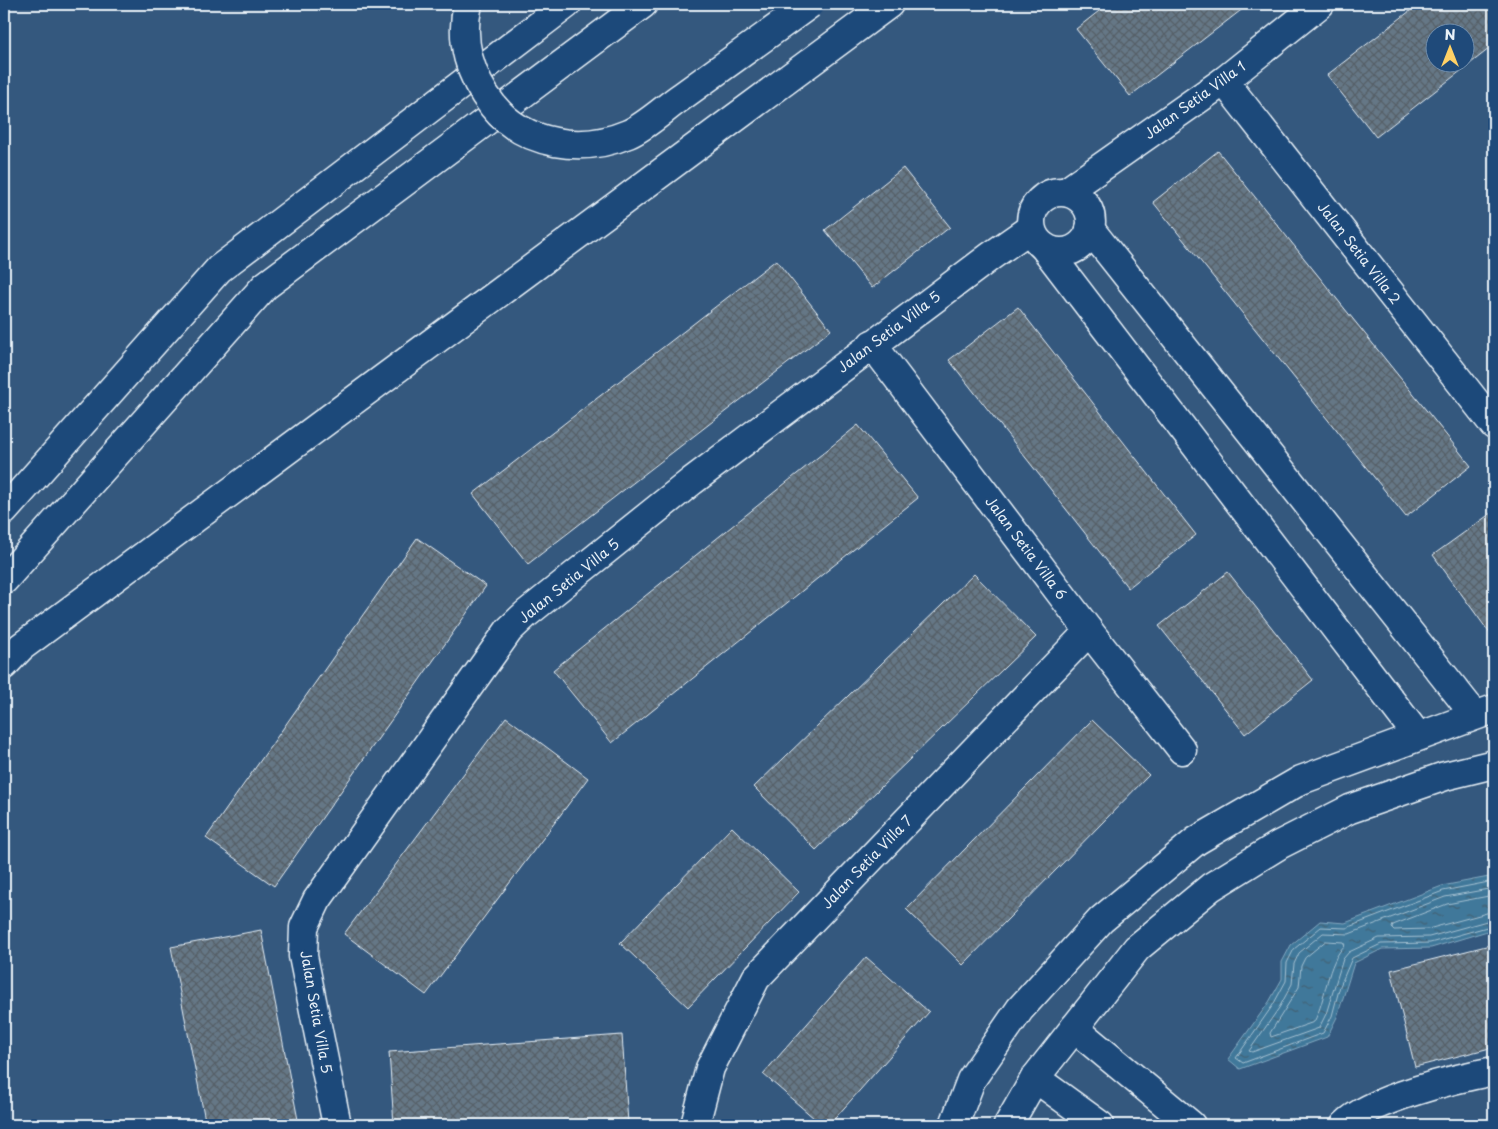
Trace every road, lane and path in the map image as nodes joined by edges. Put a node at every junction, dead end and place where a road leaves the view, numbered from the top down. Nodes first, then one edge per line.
1 (468, 4) edge
2 (566, 4) edge
3 (643, 4) edge
4 (810, 4) edge
5 (889, 4) edge
6 (1320, 4) edge
7 (1224, 81) junction
8 (1066, 192) junction
9 (1090, 229) junction
10 (1037, 238) junction
11 (872, 344) junction
12 (1494, 425) edge
13 (4, 511) edge
14 (4, 580) edge
15 (1089, 631) junction
16 (4, 665) edge
17 (1484, 711) edge
18 (1417, 735) junction
19 (1182, 750) dead end
20 (1494, 764) edge
21 (1074, 1028) junction
22 (1492, 1074) edge
23 (1035, 1078) junction
24 (337, 1125) edge
25 (695, 1125) edge
26 (954, 1125) edge
27 (1008, 1125) edge
28 (1100, 1125) edge
29 (1191, 1125) edge
30 (1344, 1125) edge

1 - 4 main road, bridge
2 - 13 main road
3 - 14 main road
5 - 16 main road
6 - 7 main road, Jalan Setia Villa 1
7 - 8 main road, Jalan Setia Villa 1
7 - 12 main road, Jalan Setia Villa 2
8 - 9 main road
8 - 10 main road
9 - 10 main road
9 - 17 main road
10 - 11 main road, Jalan Setia Villa 5
10 - 18 main road
11 - 15 main road, Jalan Setia Villa 6
11 - 24 main road, Jalan Setia Villa 5
15 - 19 main road, Jalan Setia Villa 6
15 - 25 main road, Jalan Setia Villa 7
17 - 18 main road
18 - 26 main road
20 - 21 main road
21 - 23 main road
21 - 29 main road
22 - 30 main road
23 - 27 main road
23 - 28 main road

